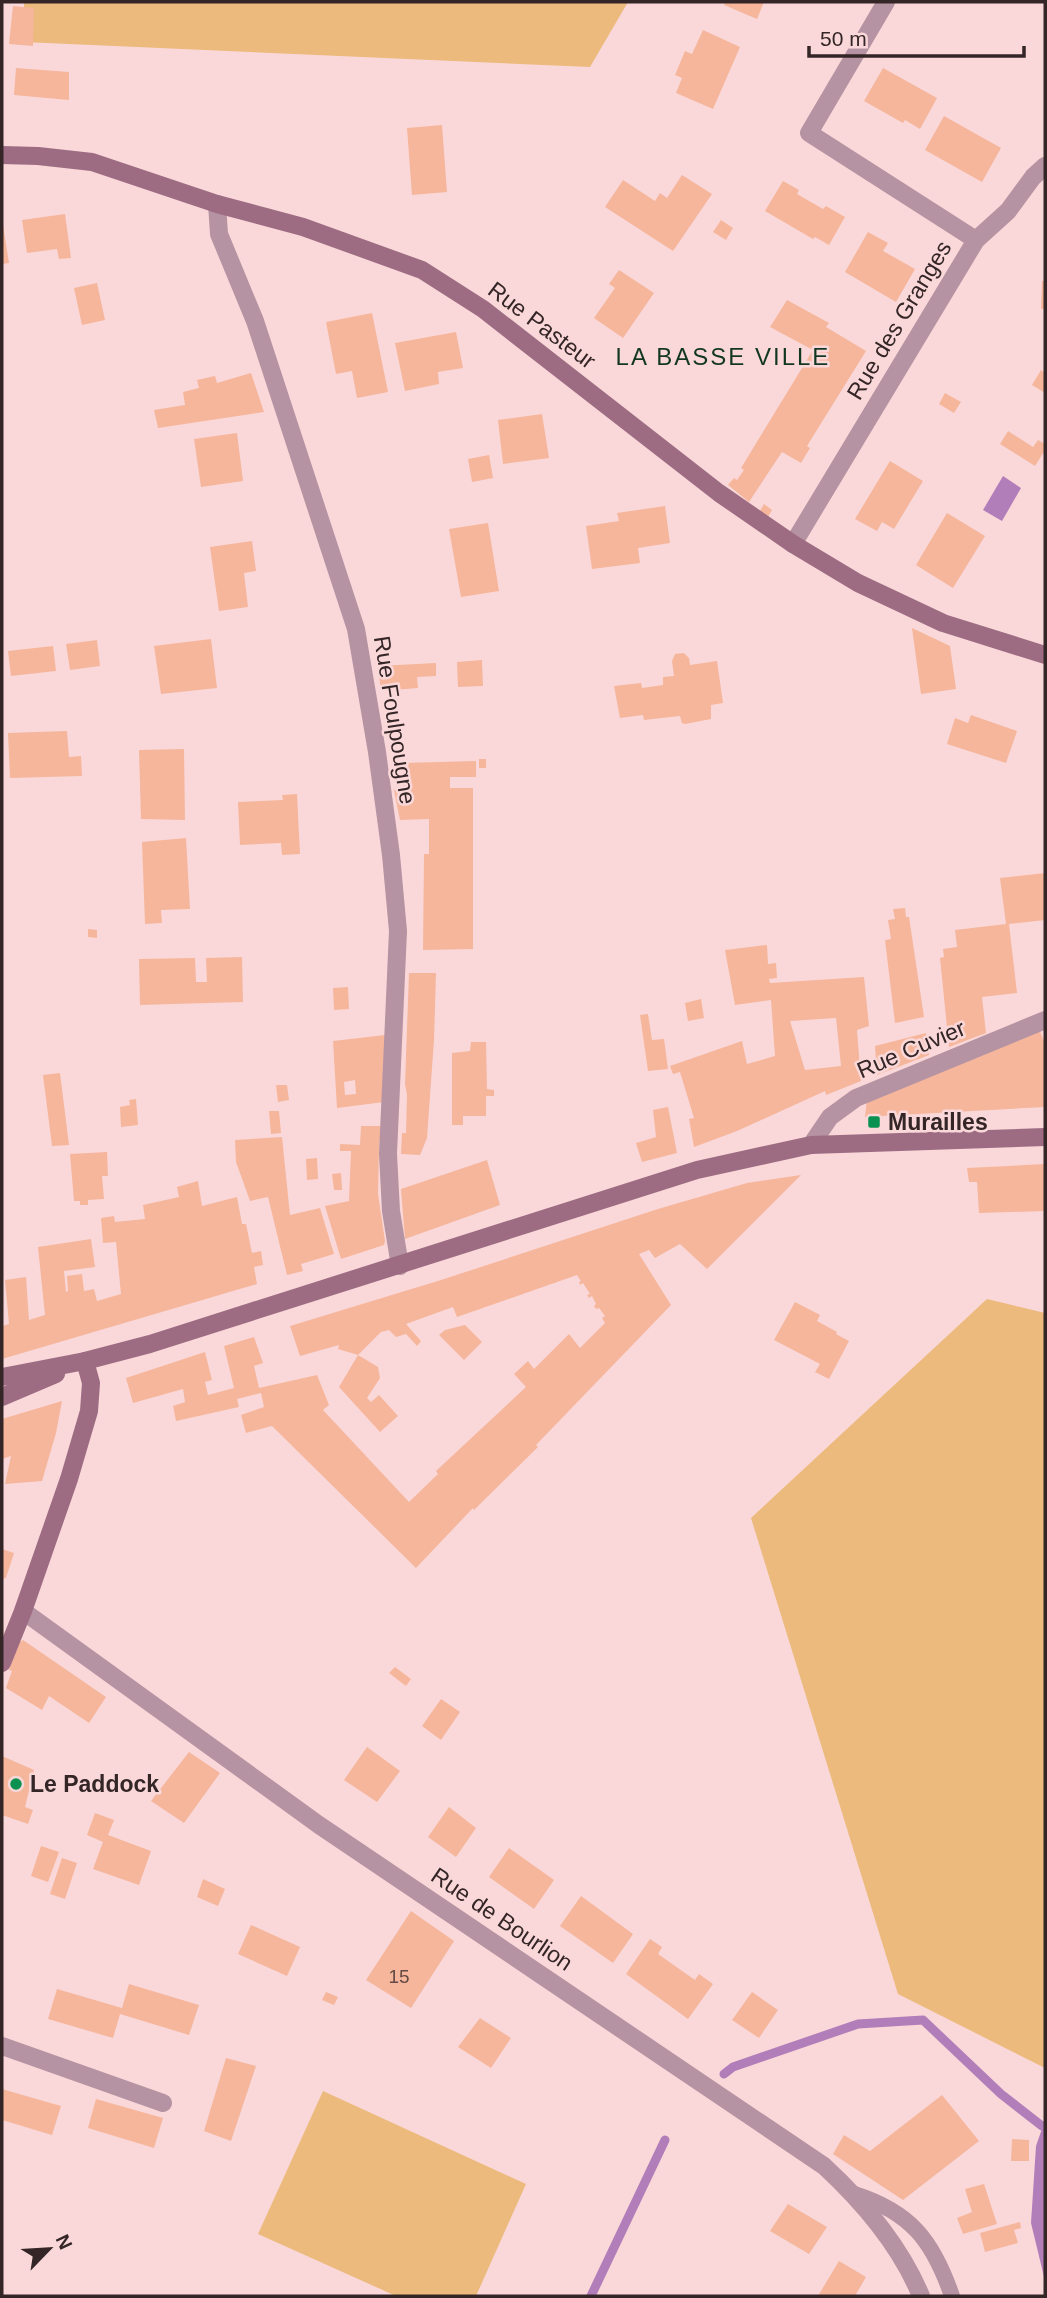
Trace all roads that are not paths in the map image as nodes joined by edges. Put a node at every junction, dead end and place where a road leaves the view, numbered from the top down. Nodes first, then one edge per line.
1 (886, 2) edge
2 (2, 155) edge
3 (1045, 166) edge
4 (217, 204) junction
5 (976, 240) junction
6 (793, 544) junction
7 (1045, 655) edge
8 (1045, 1020) edge
9 (1045, 1137) edge
10 (811, 1145) junction
11 (400, 1266) junction
12 (85, 1361) junction
13 (2, 1377) edge
14 (2, 1397) edge
15 (23, 1611) junction
16 (2, 1663) edge
17 (2, 2046) edge
18 (163, 2103) dead end
19 (854, 2194) junction
20 (920, 2296) edge
21 (952, 2296) edge

1 - 5 street, Rue des Granges
2 - 4 street, Rue Pasteur
3 - 5 street
4 - 6 street, Rue Pasteur
4 - 11 street, Rue Foulpougne
5 - 6 street, Rue des Granges
6 - 7 street, Rue Pasteur
8 - 10 street, Rue Cuvier
9 - 10 street
10 - 11 street
11 - 12 street
12 - 13 street
12 - 14 street
12 - 15 street
15 - 16 street
15 - 19 street, Rue de Bourlion
17 - 18 street
19 - 20 street, Rue de Bourlion
19 - 21 lane

